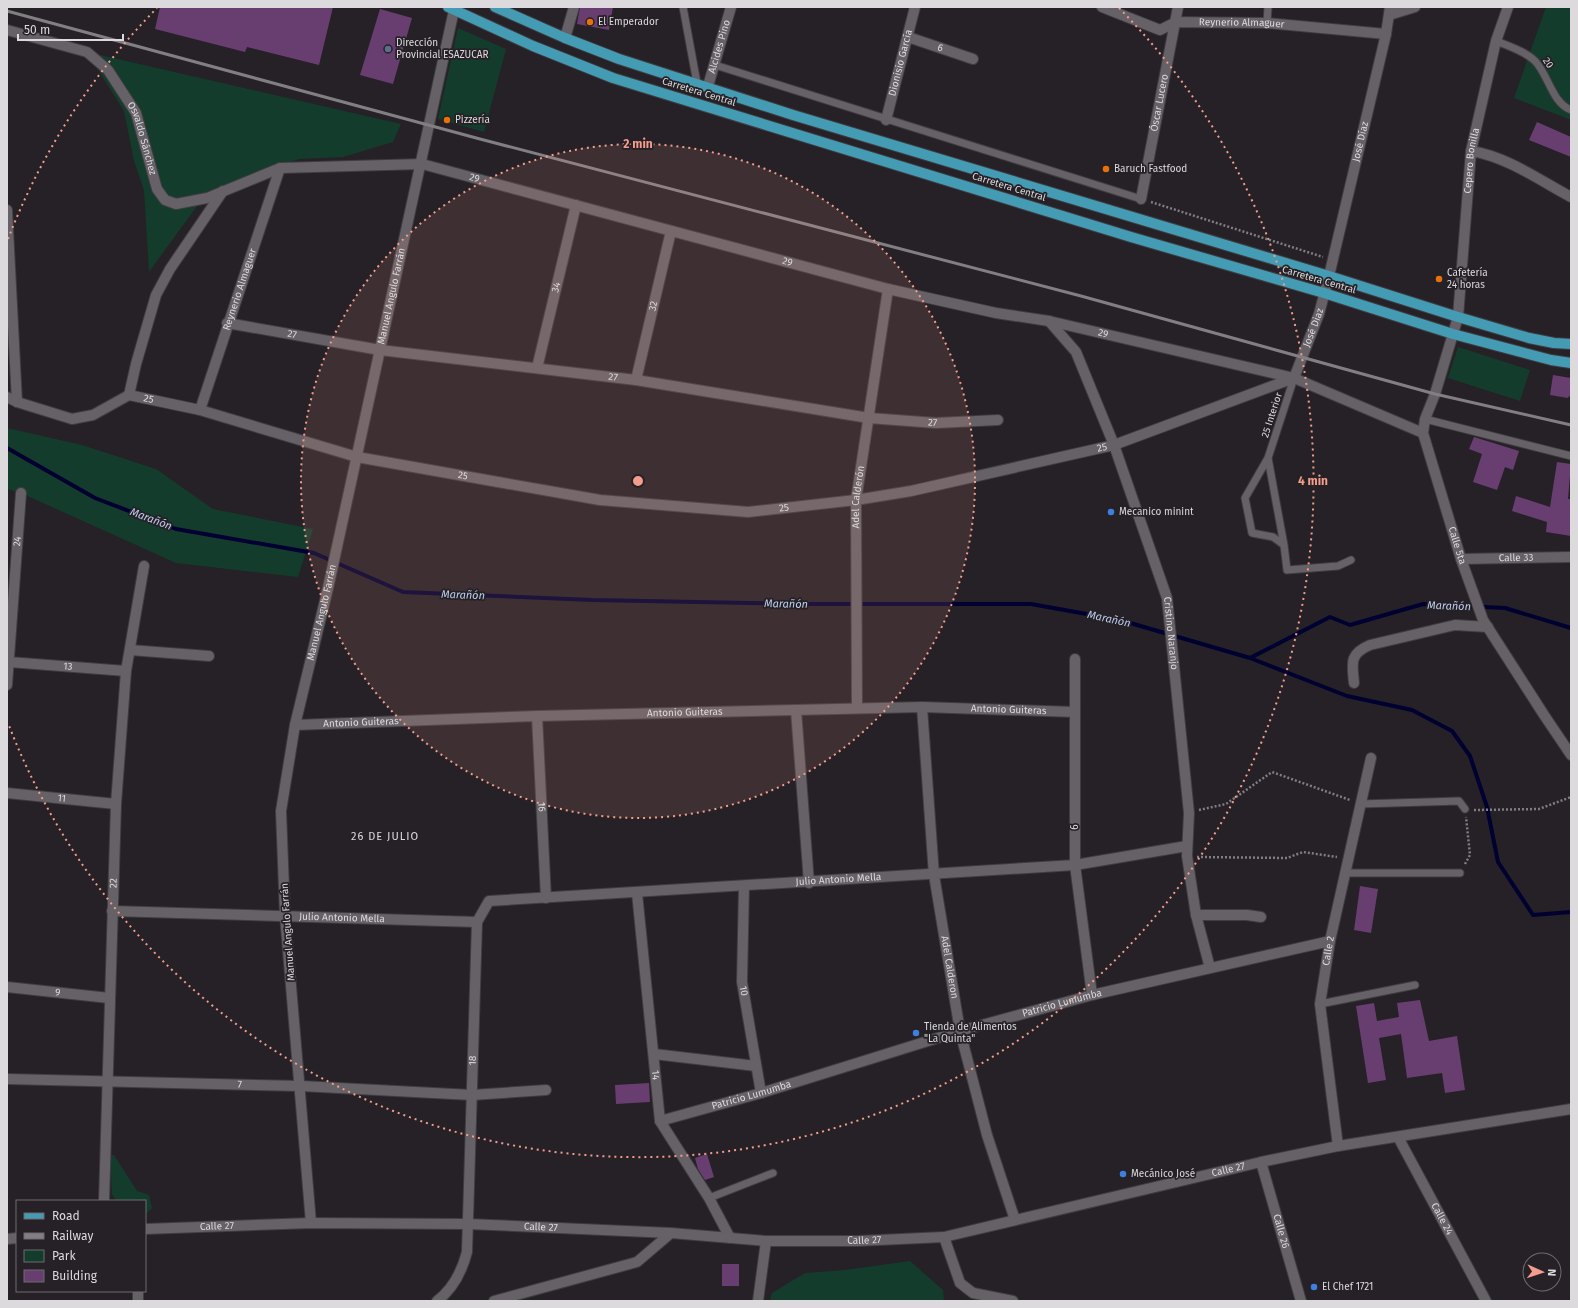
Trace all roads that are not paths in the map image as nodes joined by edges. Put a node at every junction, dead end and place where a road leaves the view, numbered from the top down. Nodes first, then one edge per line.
1 (495, 7) edge
2 (574, 7) edge
3 (683, 7) edge
4 (731, 7) edge
5 (915, 7) edge
6 (1102, 7) edge
7 (1178, 7) edge
8 (1268, 7) edge
9 (1415, 7) edge
10 (1508, 7) edge
11 (451, 9) edge
12 (1390, 11) edge
13 (1176, 22) junction
14 (1267, 23) junction
15 (7, 30) edge
16 (1386, 34) junction
17 (908, 37) junction
18 (565, 38) junction
19 (1496, 41) junction
20 (974, 59) dead end
21 (715, 65) junction
22 (697, 83) junction
23 (708, 86) junction
24 (1571, 110) edge
25 (886, 120) junction
26 (1472, 151) junction
27 (422, 164) junction
28 (280, 168) junction
29 (223, 191) junction
30 (1571, 197) edge
31 (1141, 199) joint
32 (576, 206) junction
33 (7, 210) edge
34 (671, 231) junction
35 (1329, 276) junction
36 (888, 289) junction
37 (1324, 293) junction
38 (1458, 317) junction
39 (1049, 321) junction
40 (228, 323) junction
41 (1453, 334) junction
42 (1571, 344) edge
43 (380, 350) junction
44 (1571, 364) edge
45 (537, 368) junction
46 (1294, 378) junction
47 (636, 380) junction
48 (129, 395) junction
49 (7, 397) edge
50 (17, 402) junction
51 (200, 410) junction
52 (869, 418) junction
53 (1425, 419) junction
54 (998, 420) dead end
55 (1423, 433) junction
56 (1114, 445) junction
57 (357, 456) junction
58 (1571, 456) edge
59 (1268, 458) junction
60 (21, 493) dead end
61 (856, 500) junction
62 (1284, 545) junction
63 (1571, 557) edge
64 (1461, 559) junction
65 (1351, 560) dead end
66 (144, 566) dead end
67 (9, 606) edge
68 (1486, 623) junction
69 (130, 650) junction
70 (209, 656) dead end
71 (1075, 659) dead end
72 (9, 662) junction
73 (126, 671) junction
74 (1354, 683) dead end
75 (7, 685) edge
76 (922, 707) junction
77 (857, 708) junction
78 (796, 710) junction
79 (1075, 712) junction
80 (537, 716) junction
81 (295, 725) junction
82 (1571, 755) edge
83 (1371, 758) dead end
84 (7, 793) edge
85 (116, 804) junction
86 (1360, 804) junction
87 (1465, 809) road end
88 (1187, 851) junction
89 (1075, 865) junction
90 (1346, 873) junction
91 (1460, 873) road end
92 (934, 875) junction
93 (810, 882) junction
94 (744, 886) junction
95 (637, 893) junction
96 (546, 898) junction
97 (489, 901) joint
98 (112, 911) junction
99 (1196, 915) junction
100 (285, 916) junction
101 (1261, 917) dead end
102 (477, 922) junction
103 (1330, 941) junction
104 (1210, 968) junction
105 (1415, 985) dead end
106 (7, 987) edge
107 (1092, 995) junction
108 (109, 998) junction
109 (1320, 1004) junction
110 (960, 1031) junction
111 (654, 1054) junction
112 (756, 1066) junction
113 (7, 1079) edge
114 (106, 1080) junction
115 (301, 1086) junction
116 (546, 1090) dead end
117 (761, 1093) junction
118 (472, 1095) junction
119 (1571, 1109) edge
120 (660, 1121) junction
121 (1398, 1137) junction
122 (1338, 1146) junction
123 (1261, 1162) junction
124 (773, 1174) dead end
125 (710, 1198) junction
126 (104, 1200) edge
127 (1014, 1220) junction
128 (311, 1223) junction
129 (468, 1224) junction
130 (146, 1229) edge
131 (671, 1233) junction
132 (944, 1237) junction
133 (730, 1238) junction
134 (766, 1241) junction
135 (436, 1301) edge
136 (494, 1301) edge
137 (758, 1301) edge
138 (1013, 1301) edge
139 (1300, 1301) edge
140 (1486, 1301) edge

1 - 18 main road, Carretera Central
2 - 18 street
3 - 22 lane
4 - 21 street, Alcides Pino
5 - 17 street, Dionisio García
6 - 13 street, Reynerio Almaguer
7 - 13 street, Óscar Lucero
8 - 14 lane
9 - 12 street
10 - 19 street, Cepero Bonilla
11 - 27 street, Manuel Angulo Farrán
11 - 37 main road, Carretera Central
12 - 16 street, José Díaz
13 - 14 street, Reynerio Almaguer
13 - 31 street, Óscar Lucero
14 - 16 street, Reynerio Almaguer
15 - 29 street, Osvaldo Sánchez
16 - 35 street, José Díaz
17 - 20 street, 6
17 - 25 street, Dionisio García
18 - 22 main road, Carretera Central
19 - 24 lane, 20
19 - 26 street, Cepero Bonilla
21 - 23 street, Alcides Pino
21 - 25 lane
22 - 23 main road, Carretera Central
23 - 35 main road, Carretera Central
25 - 31 lane
26 - 30 street
26 - 38 street, Cepero Bonilla
27 - 28 street, 29
27 - 32 street, 29
27 - 43 street, Manuel Angulo Farrán
28 - 29 street, Osvaldo Sánchez
28 - 40 street, Reynerio Almaguer
29 - 48 street
32 - 34 street, 29
32 - 45 street, 34
33 - 50 street
34 - 36 street, 29
34 - 47 street, 32
35 - 37 street, José Diaz
35 - 38 main road, Carretera Central
36 - 39 street, 29
36 - 52 street, Adel Calderón
37 - 41 main road, Carretera Central
37 - 46 street, José Diaz
38 - 41 street, Calle 5ta
38 - 42 main road, Carretera Central
39 - 46 street, 29
39 - 56 street, Cristino Naranjo
40 - 43 street, 27
40 - 51 street, Reynerio Almaguer
41 - 44 main road, Carretera Central
41 - 53 street, Calle 5ta
43 - 45 street, 27
43 - 57 street, Manuel Angulo Farrán
45 - 47 street, 27
46 - 55 street
46 - 56 street, 25
46 - 59 lane, 25 Interior
47 - 52 street, 27
48 - 50 street
48 - 51 street, 25
49 - 50 street
51 - 57 street, 25
52 - 54 street, 27
52 - 61 street, Adel Calderón
53 - 55 street, Calle 5ta
53 - 58 lane
55 - 64 street, Calle 5ta
56 - 61 street, 25
56 - 88 street, Cristino Naranjo
57 - 61 street, 25
57 - 81 street, Manuel Angulo Farrán
59 - 62 lane, 25 Interior
59 - 62 lane, 25 Interior
60 - 67 street, 24
61 - 77 street, Adel Calderón
62 - 65 lane, 25 Interior
63 - 64 street, Calle 33
64 - 68 street, Calle 5ta
66 - 69 street, 22
67 - 72 street, 24
68 - 74 street
68 - 82 street, Calle 5ta
69 - 70 street
69 - 73 street, 22
71 - 79 street, 6
72 - 73 street, 13
72 - 75 street, 24
73 - 85 street, 22
76 - 77 street, Antonio Guiteras
76 - 79 street, Antonio Guiteras
76 - 92 street, Adel Calderon
77 - 78 street, Antonio Guiteras
78 - 80 street, Antonio Guiteras
78 - 93 street
79 - 89 street, 6
80 - 81 street, Antonio Guiteras
80 - 96 street, 16
81 - 100 street, Manuel Angulo Farrán
83 - 86 street, Calle 2
84 - 85 street, 11
85 - 98 street, 22
86 - 87 lane
86 - 90 street, Calle 2
88 - 89 street, Julio Antonio Mella
88 - 99 street, Cristino Naranjo
89 - 92 street, Julio Antonio Mella
89 - 107 street, 6
90 - 91 lane
90 - 103 street, Calle 2
92 - 93 street, Julio Antonio Mella
92 - 110 street, Adel Calderon
93 - 94 street, Julio Antonio Mella
94 - 95 street, Julio Antonio Mella
94 - 112 street, 10
95 - 96 street, Julio Antonio Mella
95 - 111 street, 14
96 - 97 street, Julio Antonio Mella
97 - 102 street, 18
98 - 100 street, Julio Antonio Mella
98 - 108 street, 22
99 - 101 street
99 - 104 street, Cristino Naranjo
100 - 102 street, Julio Antonio Mella
100 - 115 street, Manuel Angulo Farrán
102 - 118 street, 18
103 - 104 street, Patricio Lumumba
103 - 109 street, Calle 2
104 - 107 street, Patricio Lumumba
105 - 109 lane
106 - 108 street, 9
107 - 110 street, Patricio Lumumba
108 - 114 street, 22
109 - 122 street, Calle 2
110 - 117 street, Patricio Lumumba
110 - 127 street, Adel Calderon
111 - 112 street
111 - 120 street, 14
112 - 117 street, 10
113 - 114 street, 7
114 - 115 street, 7
114 - 126 street, 22
115 - 118 street, 7
115 - 128 street, Manuel Angulo Farrán
116 - 118 street, 7
117 - 120 street, Patricio Lumumba
118 - 129 street, 18
119 - 121 street, Calle 27
120 - 125 street, 14
121 - 122 street, Calle 27
121 - 140 street, Calle 24
122 - 123 street, Calle 27
123 - 127 street, Calle 27
123 - 139 street, Calle 26
124 - 125 lane
125 - 133 street, 14
127 - 132 street, Calle 27
128 - 129 street, Calle 27
128 - 130 street, Calle 27
129 - 131 street, Calle 27
129 - 135 street, 18
131 - 133 street, Calle 27
131 - 136 street
132 - 134 street, Calle 27
132 - 138 street
133 - 134 street, Calle 27
134 - 137 street

